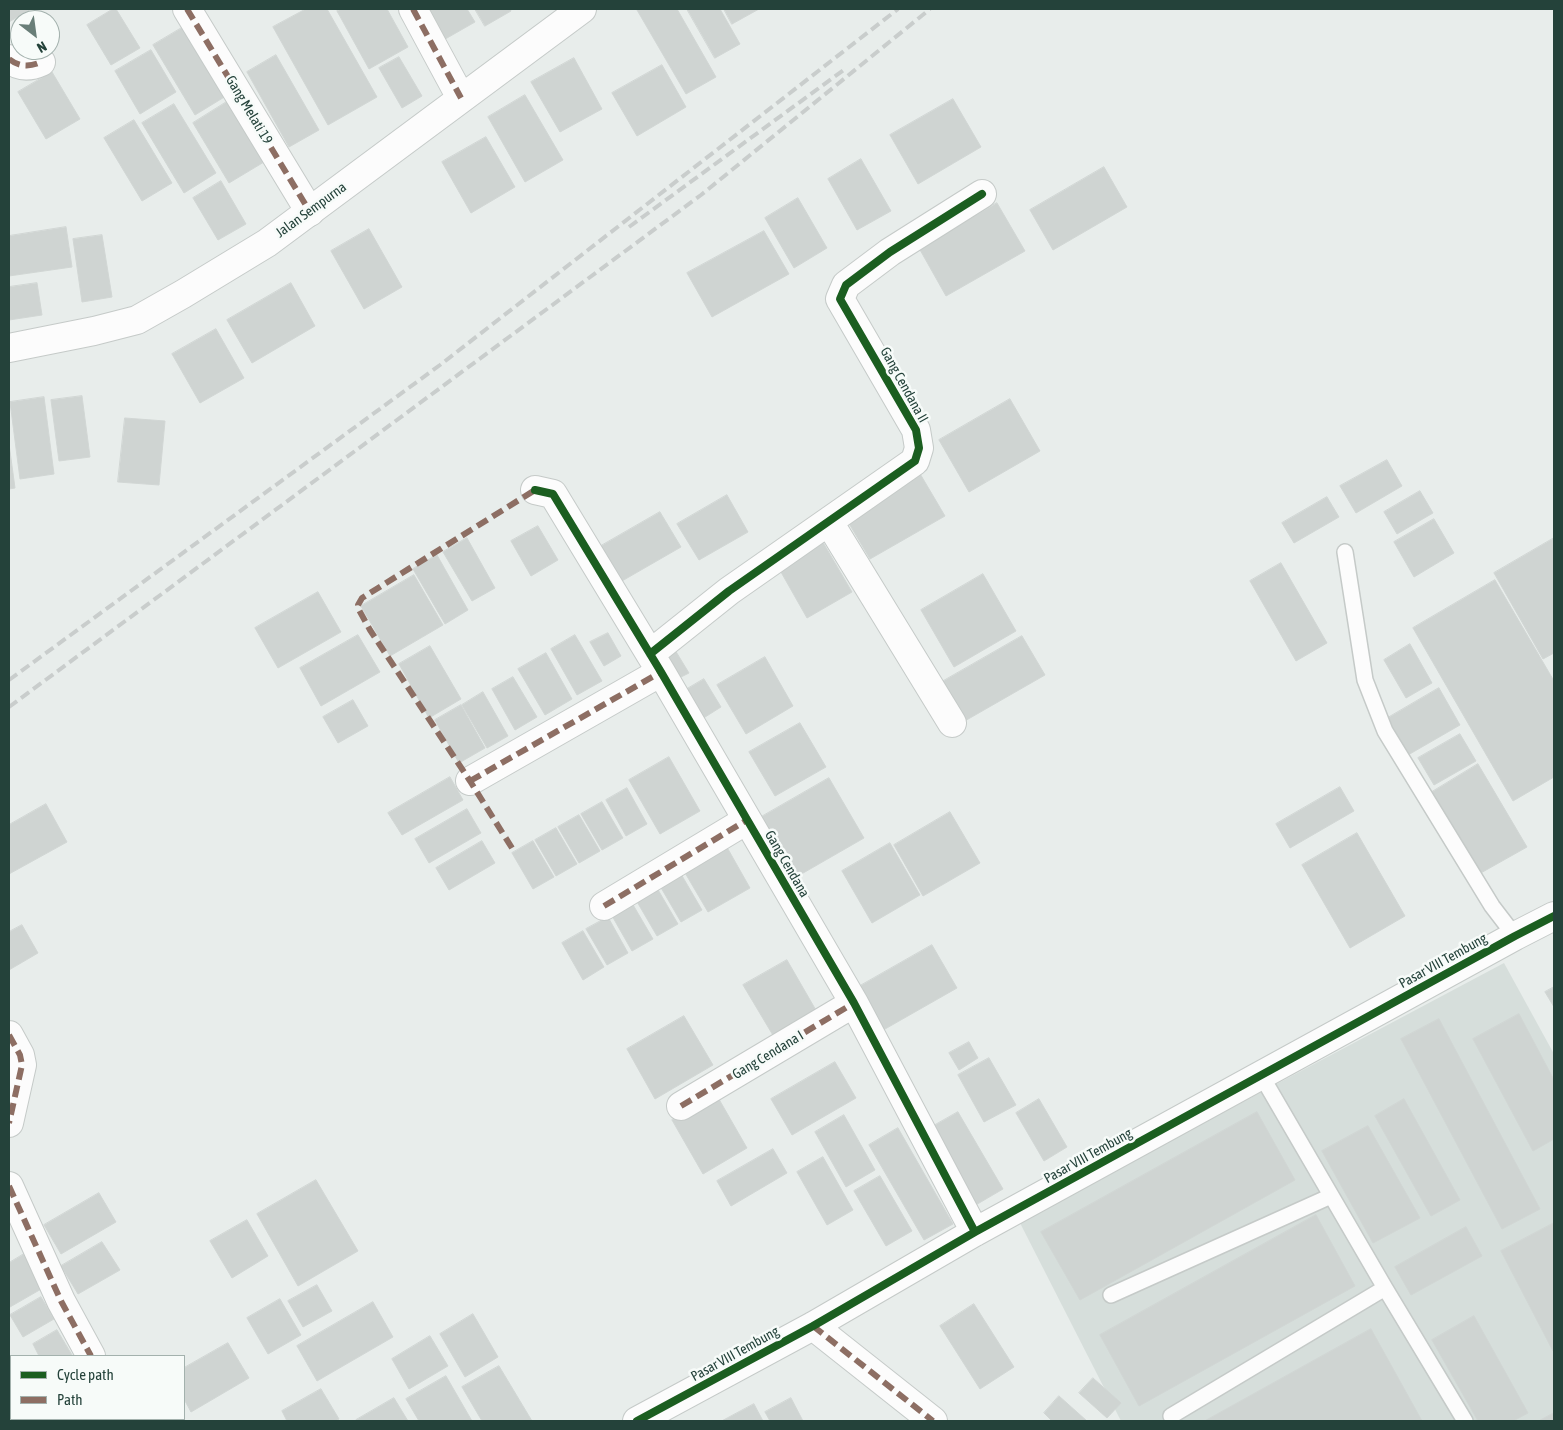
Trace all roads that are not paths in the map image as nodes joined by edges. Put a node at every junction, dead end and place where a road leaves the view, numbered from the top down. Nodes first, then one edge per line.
1 (187, 9) edge
2 (413, 9) edge
3 (582, 9) edge
4 (9, 59) edge
5 (41, 62) dead end
6 (461, 98) junction
7 (982, 194) dead end
8 (310, 212) junction
9 (9, 348) edge
10 (535, 490) dead end
11 (829, 522) junction
12 (1345, 552) dead end
13 (656, 663) junction
14 (952, 723) dead end
15 (470, 781) dead end
16 (747, 820) junction
17 (604, 906) dead end
18 (1554, 916) edge
19 (1515, 936) junction
20 (854, 1003) junction
21 (9, 1035) edge
22 (1261, 1075) junction
23 (681, 1106) dead end
24 (9, 1123) edge
25 (9, 1186) edge
26 (1331, 1196) junction
27 (975, 1232) junction
28 (1385, 1288) junction
29 (1111, 1295) dead end
30 (821, 1321) junction
31 (90, 1355) edge
32 (1171, 1416) dead end
33 (637, 1421) edge
34 (933, 1421) edge
35 (1465, 1421) edge

1 - 8 street, Gang Melati 19
2 - 6 street
3 - 6 street, Jalan Sempurna
4 - 5 street
6 - 8 street, Jalan Sempurna
7 - 11 street, Gang Cendana II
8 - 9 street, Jalan Sempurna
10 - 13 street, Gang Cendana
11 - 13 street, Gang Cendana II
11 - 14 street
12 - 19 lane
13 - 15 street, Gang Cendana II
13 - 16 street, Gang Cendana
16 - 17 street
16 - 20 street, Gang Cendana
18 - 19 street, Pasar VIII Tembung
19 - 22 street, Pasar VIII Tembung
20 - 23 street, Gang Cendana I
20 - 27 street, Gang Cendana
21 - 24 street
22 - 26 lane
22 - 27 street, Pasar VIII Tembung
25 - 31 street
26 - 28 lane
26 - 29 lane
27 - 30 street, Pasar VIII Tembung
28 - 32 lane
28 - 35 lane
30 - 33 street, Pasar VIII Tembung
30 - 34 street

